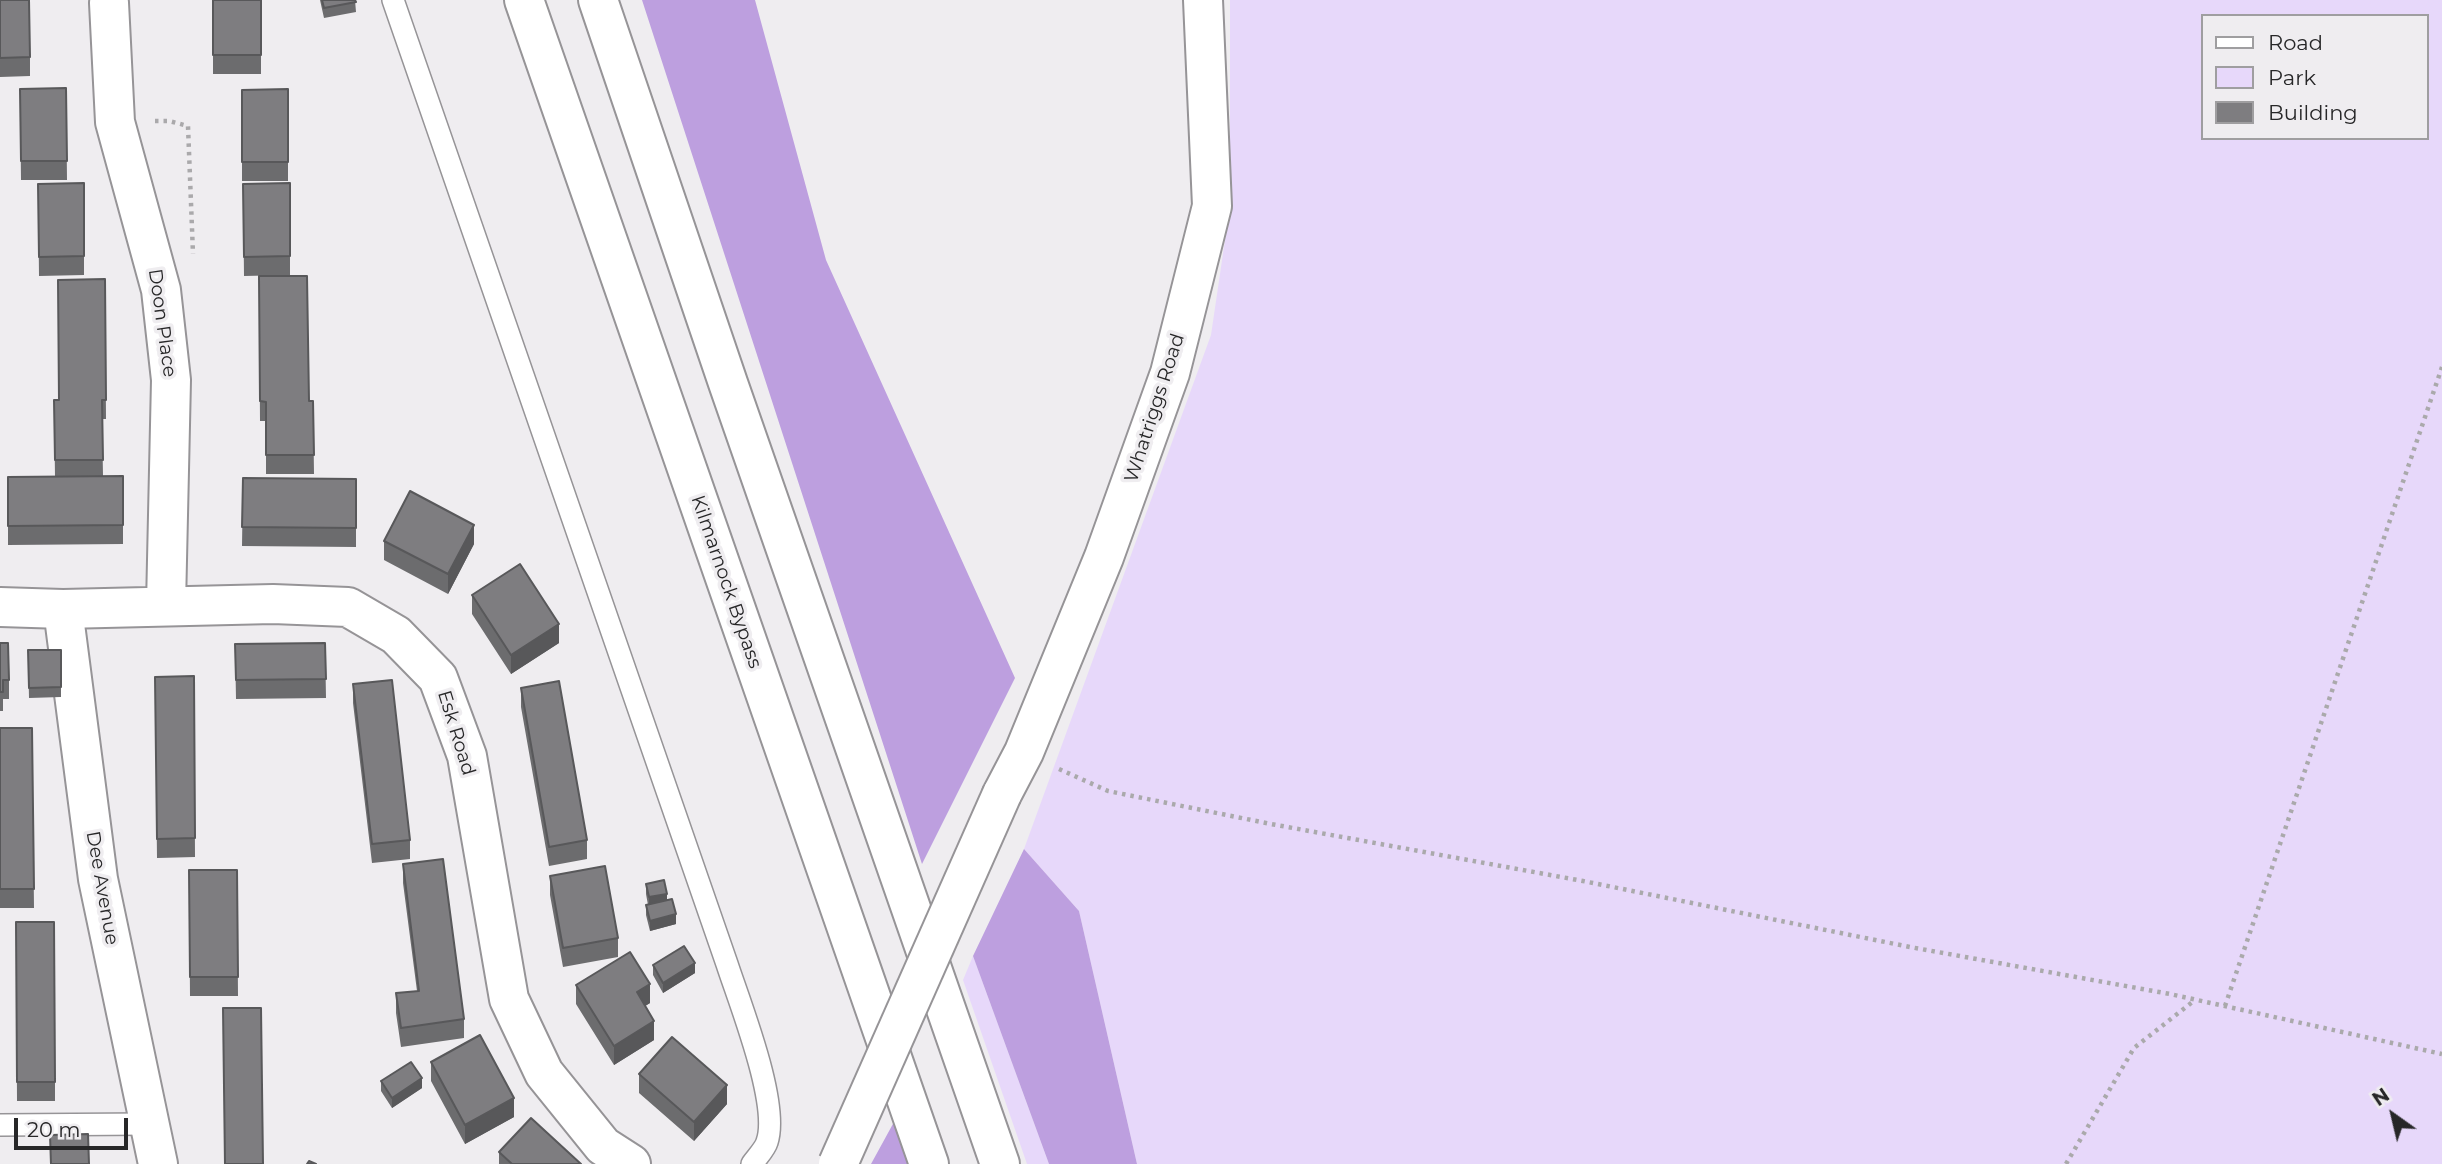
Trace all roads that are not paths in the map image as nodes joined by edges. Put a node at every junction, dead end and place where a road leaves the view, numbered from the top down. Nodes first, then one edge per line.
1 (393, 0) edge
2 (524, 0) edge
3 (598, 0) edge
4 (1203, 0) edge
5 (109, 3) dead end
6 (166, 605) junction
7 (0, 607) edge
8 (63, 609) junction
9 (148, 1124) junction
10 (0, 1125) edge
11 (158, 1164) edge
12 (631, 1164) edge
13 (752, 1164) edge
14 (838, 1164) edge
15 (929, 1164) edge
16 (1000, 1164) edge

1 - 13 lane
2 - 15 main road, Kilmarnock Bypass
3 - 16 main road
4 - 14 main road, Whatriggs Road, bridge
5 - 6 main road, Doon Place
6 - 8 main road, Esk Road
6 - 12 main road, Esk Road
7 - 8 main road, Esk Road
8 - 9 main road, Dee Avenue
9 - 10 lane
9 - 11 main road, Dee Avenue

